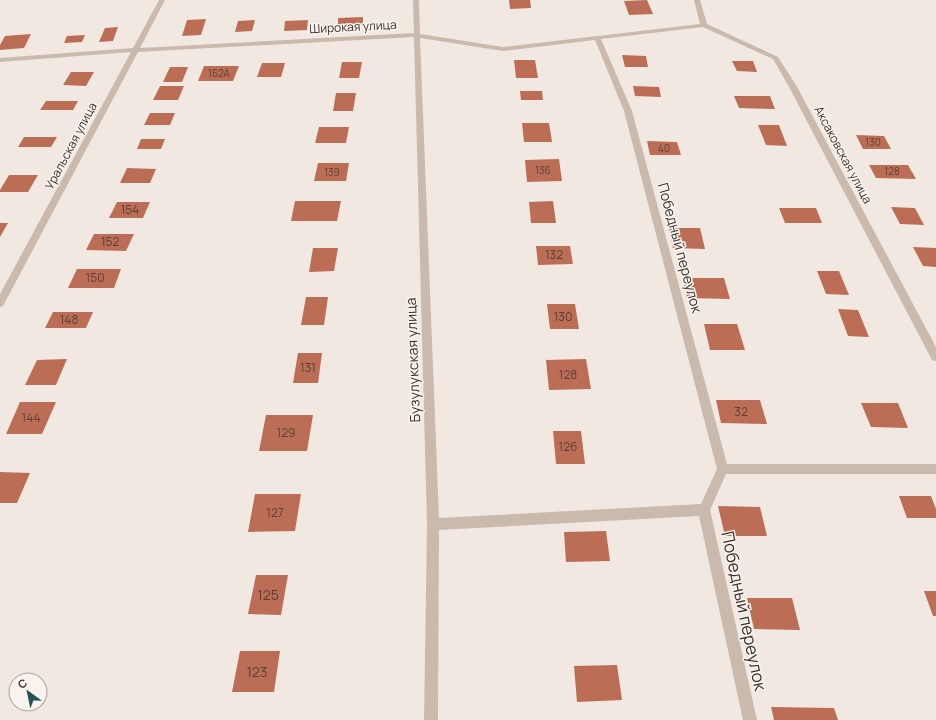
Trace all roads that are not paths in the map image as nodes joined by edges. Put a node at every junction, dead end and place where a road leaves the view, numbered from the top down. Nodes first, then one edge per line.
1 (162, 0) edge
2 (416, 0) edge
3 (697, 0) edge
4 (704, 25) junction
5 (416, 35) junction
6 (598, 38) junction
7 (136, 50) junction
8 (0, 60) edge
9 (0, 303) edge
10 (936, 358) edge
11 (723, 469) junction
12 (936, 469) edge
13 (704, 510) junction
14 (433, 524) junction
15 (431, 720) edge
16 (750, 720) edge

1 - 7 street, Уральская улица
2 - 5 street, Бузулукская улица
3 - 4 street
4 - 6 street, Широкая улица
4 - 10 street, Аксаковская улица
5 - 6 street, Широкая улица
5 - 7 street, Широкая улица
5 - 14 street, Бузулукская улица
6 - 11 street, Победный переулок
7 - 8 street, Широкая улица
7 - 9 street, Уральская улица
11 - 12 street
11 - 13 street
13 - 14 street
13 - 16 street, Победный переулок
14 - 15 street, Бузулукская улица

